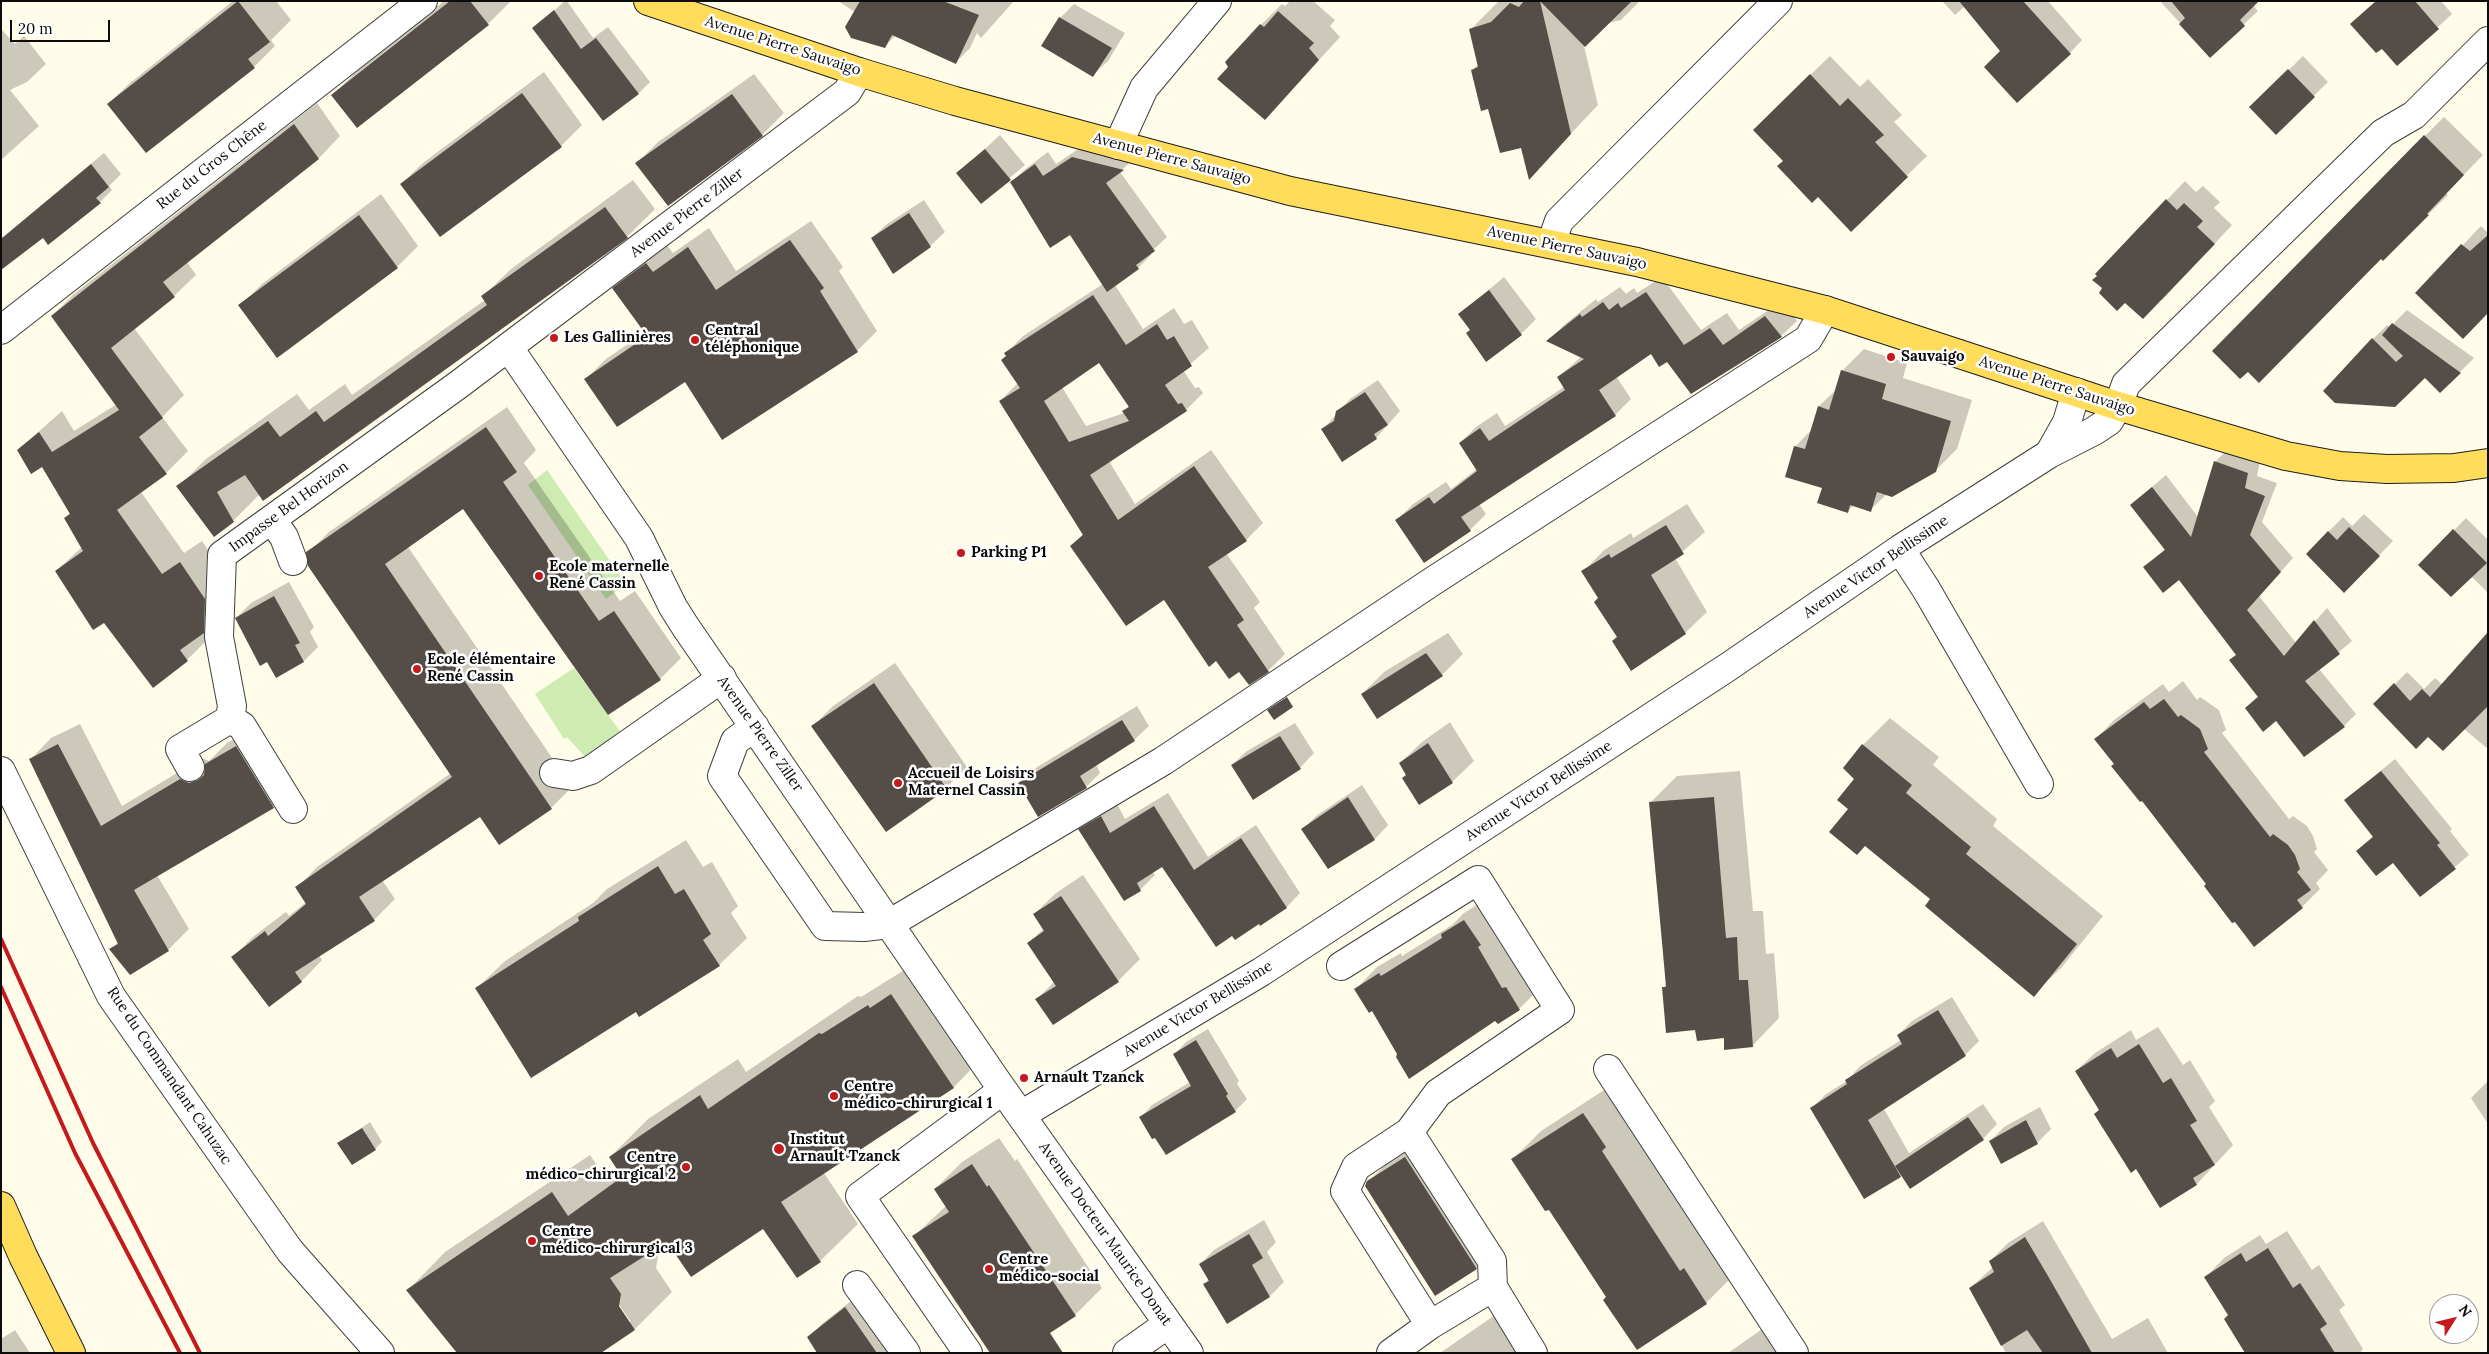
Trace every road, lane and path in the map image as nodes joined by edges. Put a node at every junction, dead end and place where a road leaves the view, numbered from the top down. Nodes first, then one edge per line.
1 (423, 1) edge
2 (1217, 1) edge
3 (1778, 1) edge
4 (654, 2) edge
5 (2488, 41) edge
6 (859, 72) junction
7 (1118, 144) junction
8 (1551, 244) junction
9 (1825, 310) junction
10 (1, 330) edge
11 (500, 354) junction
12 (2076, 392) junction
13 (2118, 406) junction
14 (2049, 454) junction
15 (2488, 464) edge
16 (272, 520) junction
17 (1900, 550) junction
18 (293, 561) dead end
19 (722, 678) junction
20 (230, 719) junction
21 (755, 726) junction
22 (190, 767) dead end
23 (1, 771) edge
24 (554, 773) dead end
25 (2039, 784) dead end
26 (292, 809) dead end
27 (889, 924) junction
28 (1342, 966) dead end
29 (1608, 1069) dead end
30 (1003, 1090) junction
31 (1021, 1115) junction
32 (1409, 1132) junction
33 (1, 1206) edge
34 (857, 1285) dead end
35 (1493, 1287) junction
36 (1168, 1324) junction
37 (1430, 1325) junction
38 (71, 1353) edge
39 (380, 1353) edge
40 (906, 1353) edge
41 (968, 1353) edge
42 (1127, 1353) edge
43 (1189, 1353) edge
44 (1391, 1353) edge
45 (1533, 1353) edge
46 (1794, 1353) edge

1 - 10 street, Rue du Gros Chêne
2 - 7 street
3 - 8 street
4 - 6 main road, Avenue Pierre Sauvaigo
5 - 13 street, Avenue Victor Bellissime
6 - 7 main road, Avenue Pierre Sauvaigo
6 - 11 street, Avenue Pierre Ziller
7 - 8 main road, Avenue Pierre Sauvaigo
8 - 9 main road, Avenue Pierre Sauvaigo
9 - 12 main road, Avenue Pierre Sauvaigo
9 - 27 street
11 - 16 street, Impasse Bel Horizon
11 - 19 street, Avenue Pierre Ziller
12 - 13 main road, Avenue Pierre Sauvaigo
12 - 14 street, Avenue Victor Bellissime
13 - 14 street, Avenue Victor Bellissime
13 - 15 main road, Avenue Pierre Sauvaigo
14 - 17 street, Avenue Victor Bellissime
16 - 18 street
16 - 20 street, Impasse Bel Horizon
17 - 25 street
17 - 31 street, Avenue Victor Bellissime
19 - 21 street, Avenue Pierre Ziller
19 - 24 street
20 - 22 street
20 - 26 street
21 - 27 street, Avenue Pierre Ziller
21 - 27 street
23 - 39 street, Rue du Commandant Cahuzac
27 - 30 street, Avenue Pierre Ziller
28 - 32 street
29 - 46 street
30 - 31 street, Avenue Pierre Ziller
30 - 41 street
31 - 36 street, Avenue Docteur Maurice Donat
32 - 35 street
32 - 37 street
33 - 38 main road
34 - 40 street
35 - 37 street
35 - 45 street
36 - 42 street
36 - 43 street, Avenue Docteur Maurice Donat
37 - 44 street

